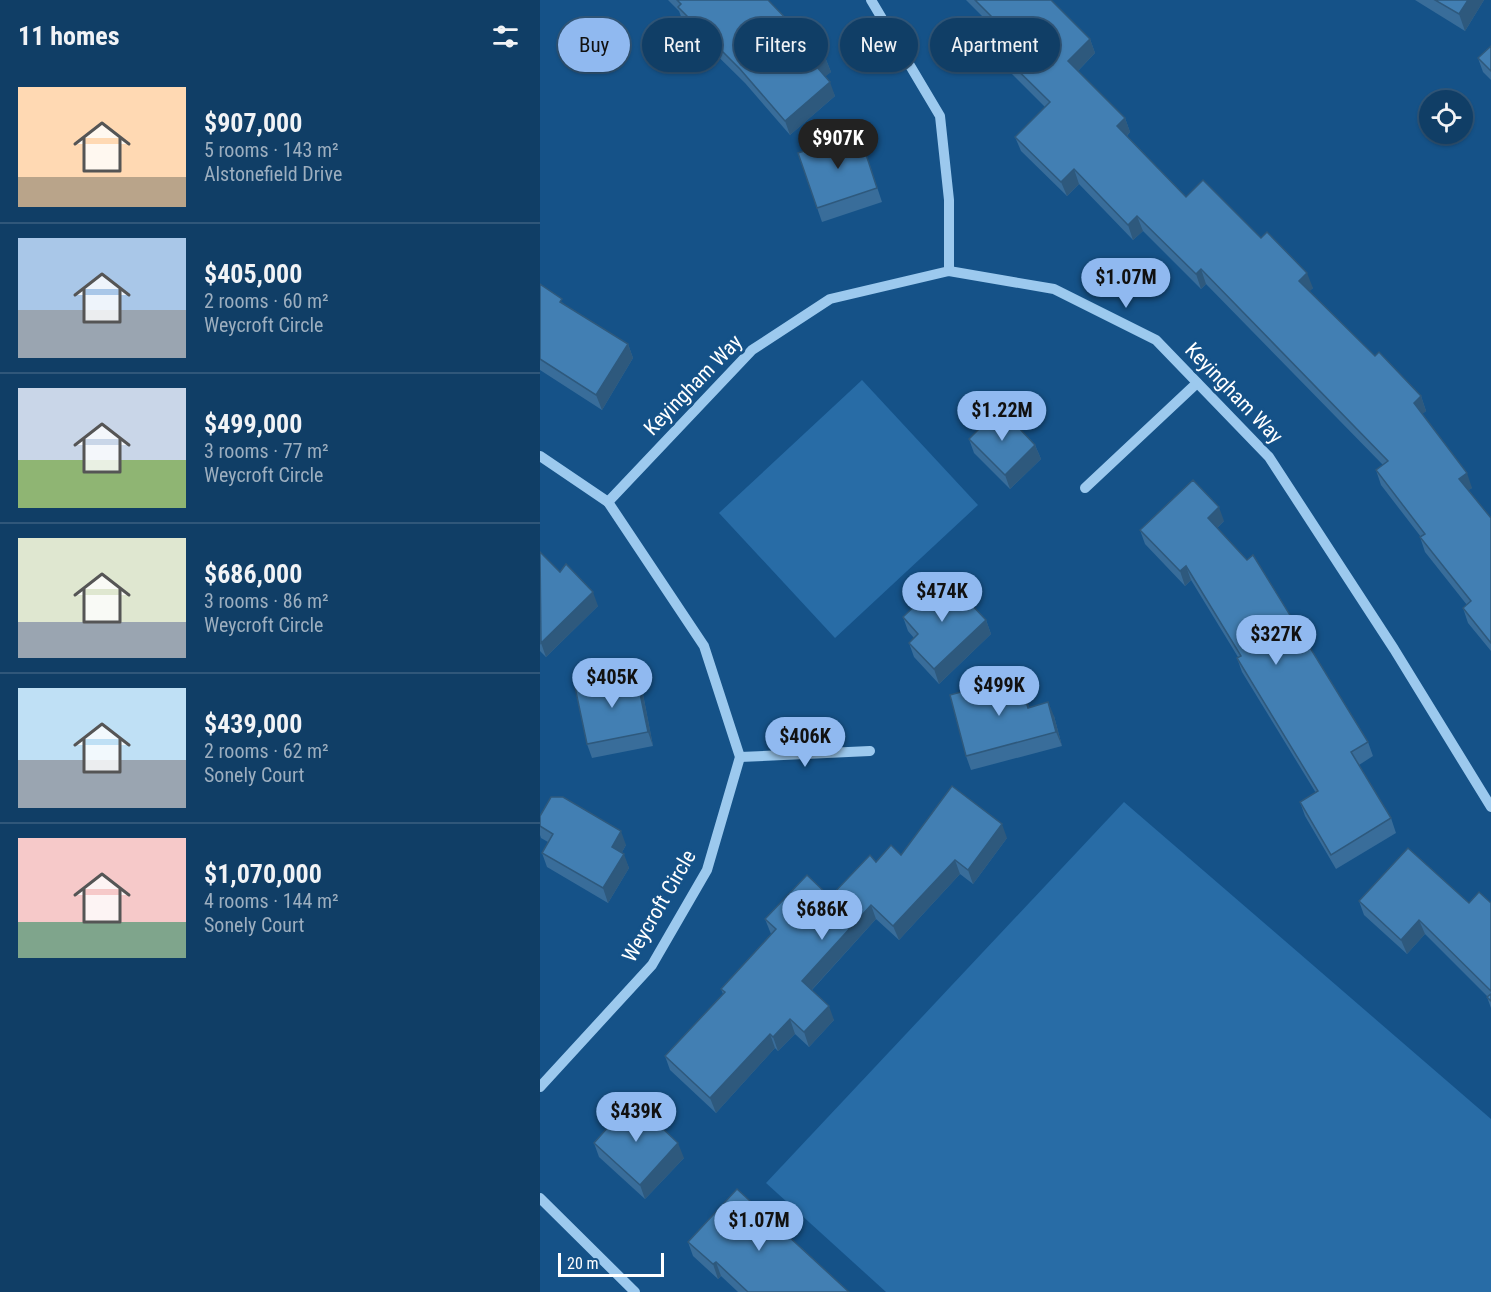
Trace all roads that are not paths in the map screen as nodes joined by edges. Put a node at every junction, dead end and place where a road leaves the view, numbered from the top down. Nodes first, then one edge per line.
1 (871, 0) edge
2 (949, 271) junction
3 (1197, 383) junction
4 (540, 456) edge
5 (1085, 488) dead end
6 (608, 502) junction
7 (870, 751) dead end
8 (740, 756) junction
9 (1491, 807) edge
10 (540, 1086) edge
11 (540, 1198) edge
12 (635, 1292) edge

1 - 2 street
2 - 3 street, Keyingham Way
2 - 6 street, Keyingham Way
3 - 5 street
3 - 9 street, Keyingham Way
4 - 6 street
6 - 8 street
7 - 8 street
8 - 10 street, Weycroft Circle
11 - 12 street

